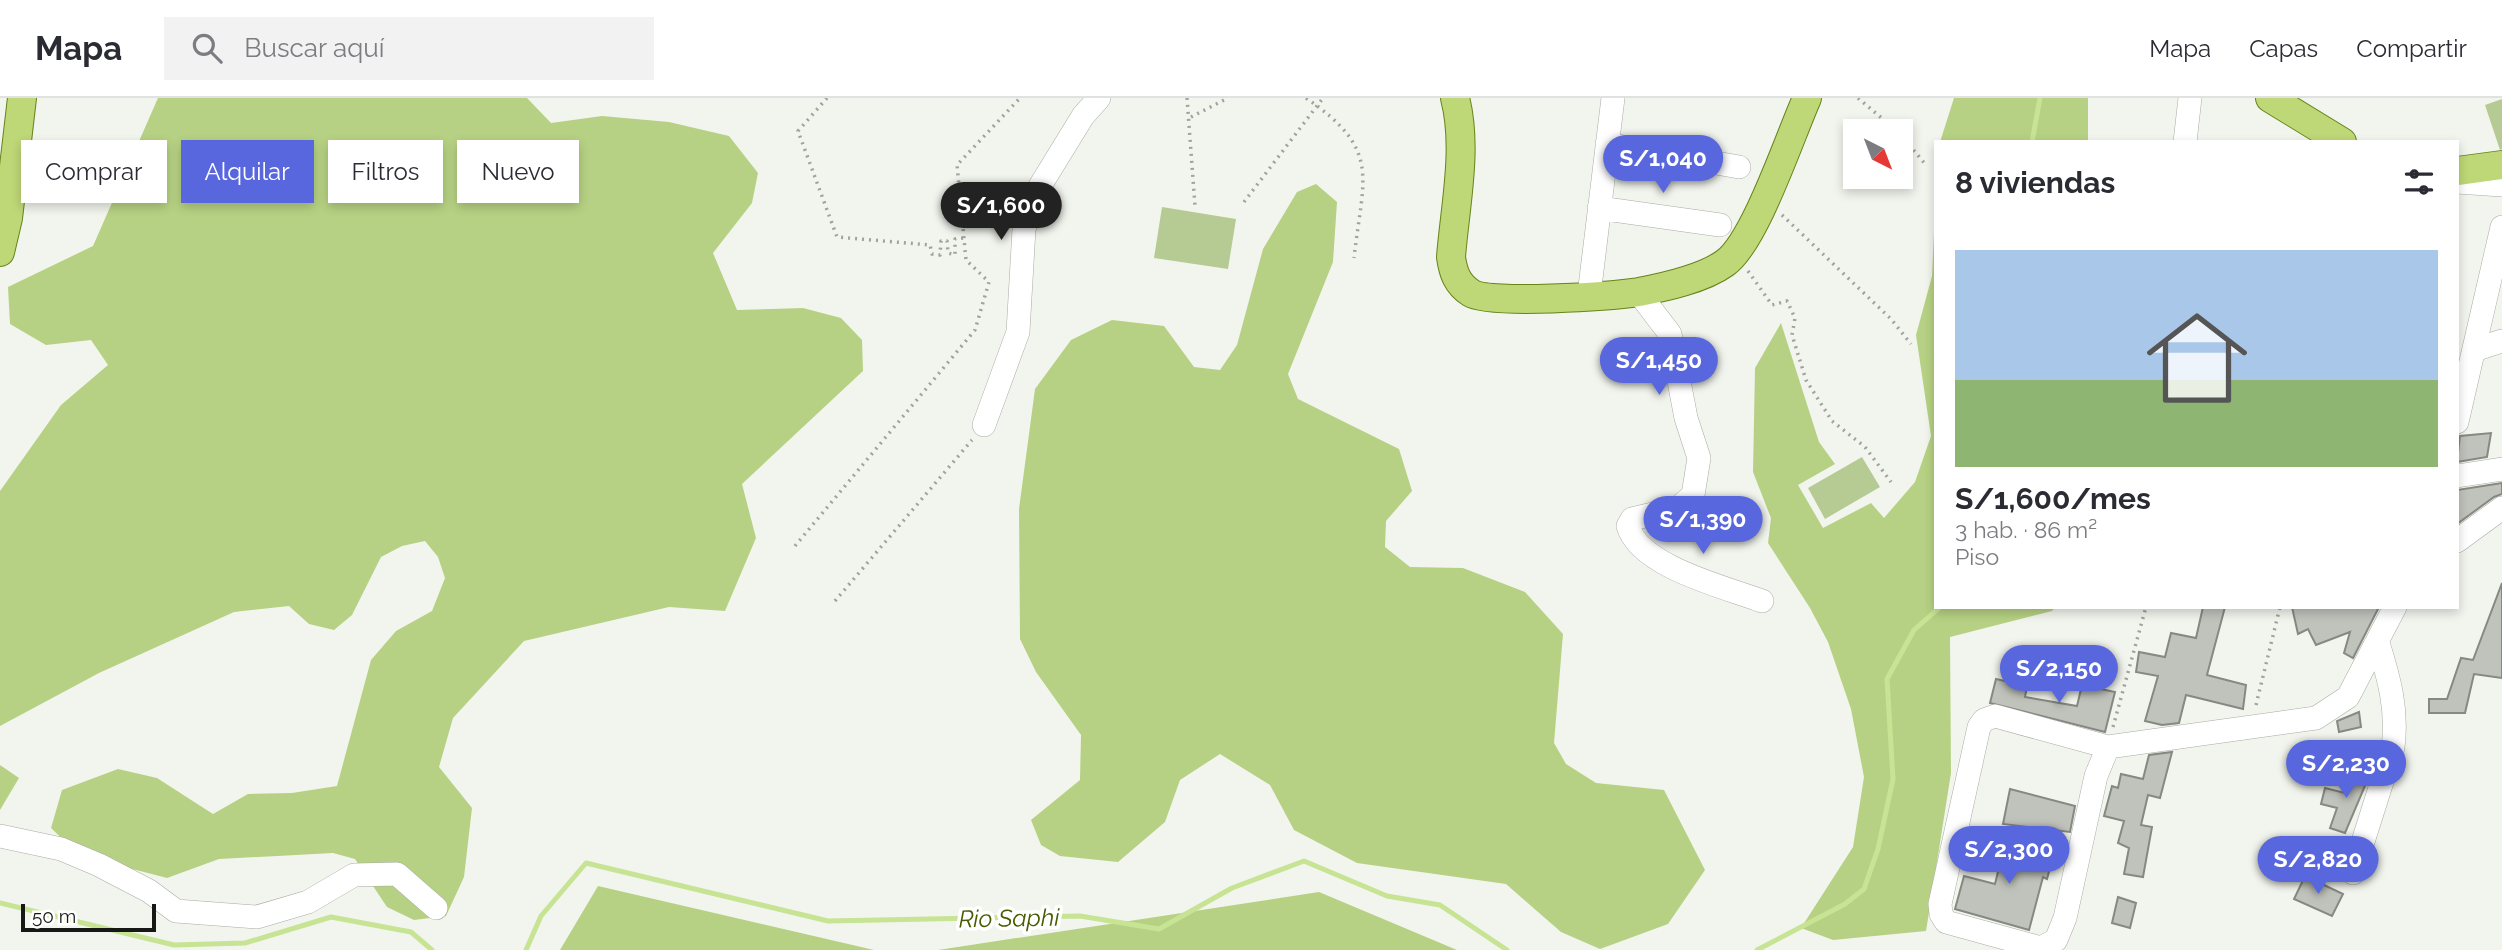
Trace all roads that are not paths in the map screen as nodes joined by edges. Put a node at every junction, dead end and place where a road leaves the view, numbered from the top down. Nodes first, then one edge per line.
1 (22, 98) edge
2 (1099, 98) edge
3 (1455, 98) edge
4 (1613, 98) edge
5 (1807, 98) edge
6 (2190, 98) edge
7 (2270, 98) edge
8 (2185, 140) edge
9 (2339, 140) edge
10 (1607, 144) junction
11 (2502, 165) edge
12 (1739, 166) dead end
13 (2459, 171) edge
14 (2459, 182) edge
15 (2502, 185) edge
16 (1600, 208) junction
17 (1720, 226) dead end
18 (2502, 227) edge
19 (0, 252) edge
20 (1638, 292) junction
21 (1588, 295) junction
22 (2502, 341) edge
23 (2474, 350) junction
24 (2459, 414) edge
25 (985, 425) road end
26 (2502, 469) edge
27 (2459, 475) edge
28 (2498, 516) edge
29 (2459, 540) edge
30 (1762, 601) dead end
31 (2394, 609) edge
32 (2378, 643) junction
33 (2108, 747) junction
34 (0, 836) edge
35 (2353, 873) dead end
36 (436, 908) dead end

1 - 19 main road
2 - 25 street
3 - 21 main road
4 - 10 street
5 - 20 main road
6 - 8 street
7 - 9 main road
10 - 12 street
10 - 16 street
11 - 13 main road
14 - 15 street
16 - 17 street
16 - 21 street
18 - 23 street
20 - 21 main road
20 - 30 street
22 - 23 street
23 - 24 street
26 - 27 street
28 - 29 street
31 - 32 street
32 - 33 street
32 - 35 street
33 - 33 street
34 - 36 street

